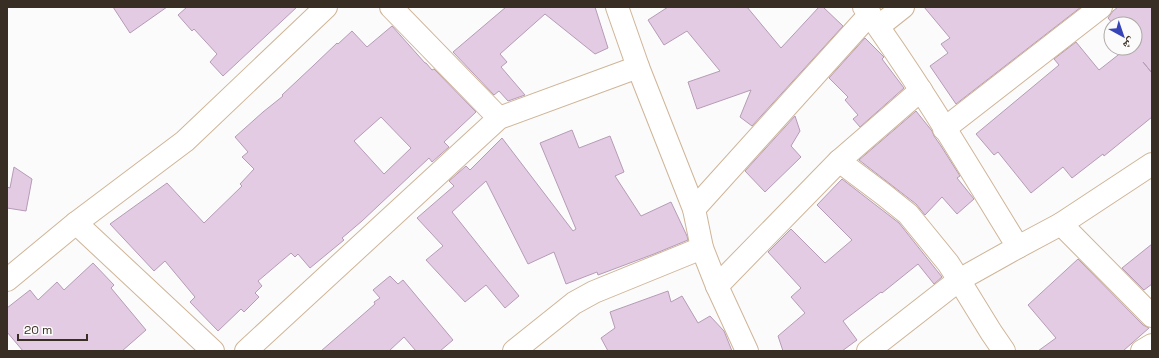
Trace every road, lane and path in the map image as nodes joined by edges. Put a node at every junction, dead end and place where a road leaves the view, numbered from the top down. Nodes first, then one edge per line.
1 (326, 7) edge
2 (392, 7) edge
3 (617, 7) edge
4 (903, 7) edge
5 (1102, 7) edge
6 (871, 16) edge
7 (638, 67) junction
8 (921, 90) junction
9 (499, 118) junction
10 (944, 129) junction
11 (839, 161) junction
12 (1152, 164) edge
13 (694, 209) junction
14 (76, 223) junction
15 (1061, 224) junction
16 (1018, 247) junction
17 (702, 248) junction
18 (7, 280) edge
19 (959, 280) junction
20 (717, 286) junction
21 (1152, 316) edge
22 (1152, 344) edge
23 (213, 351) edge
24 (246, 351) edge
25 (514, 351) edge
26 (747, 351) edge
27 (868, 351) edge
28 (1004, 351) edge
29 (1142, 351) edge

1 - 14 street
2 - 9 street
3 - 7 street
4 - 6 street
5 - 10 street
6 - 8 street
6 - 13 street
7 - 9 street
7 - 13 street
8 - 10 street
8 - 11 street
9 - 24 street
10 - 16 street
11 - 19 street
11 - 20 street
12 - 15 street
13 - 17 street
14 - 18 street
14 - 23 street
15 - 16 street
15 - 21 street
16 - 19 street
17 - 20 street
17 - 25 street
19 - 27 street
19 - 28 street
20 - 26 street
22 - 29 street

